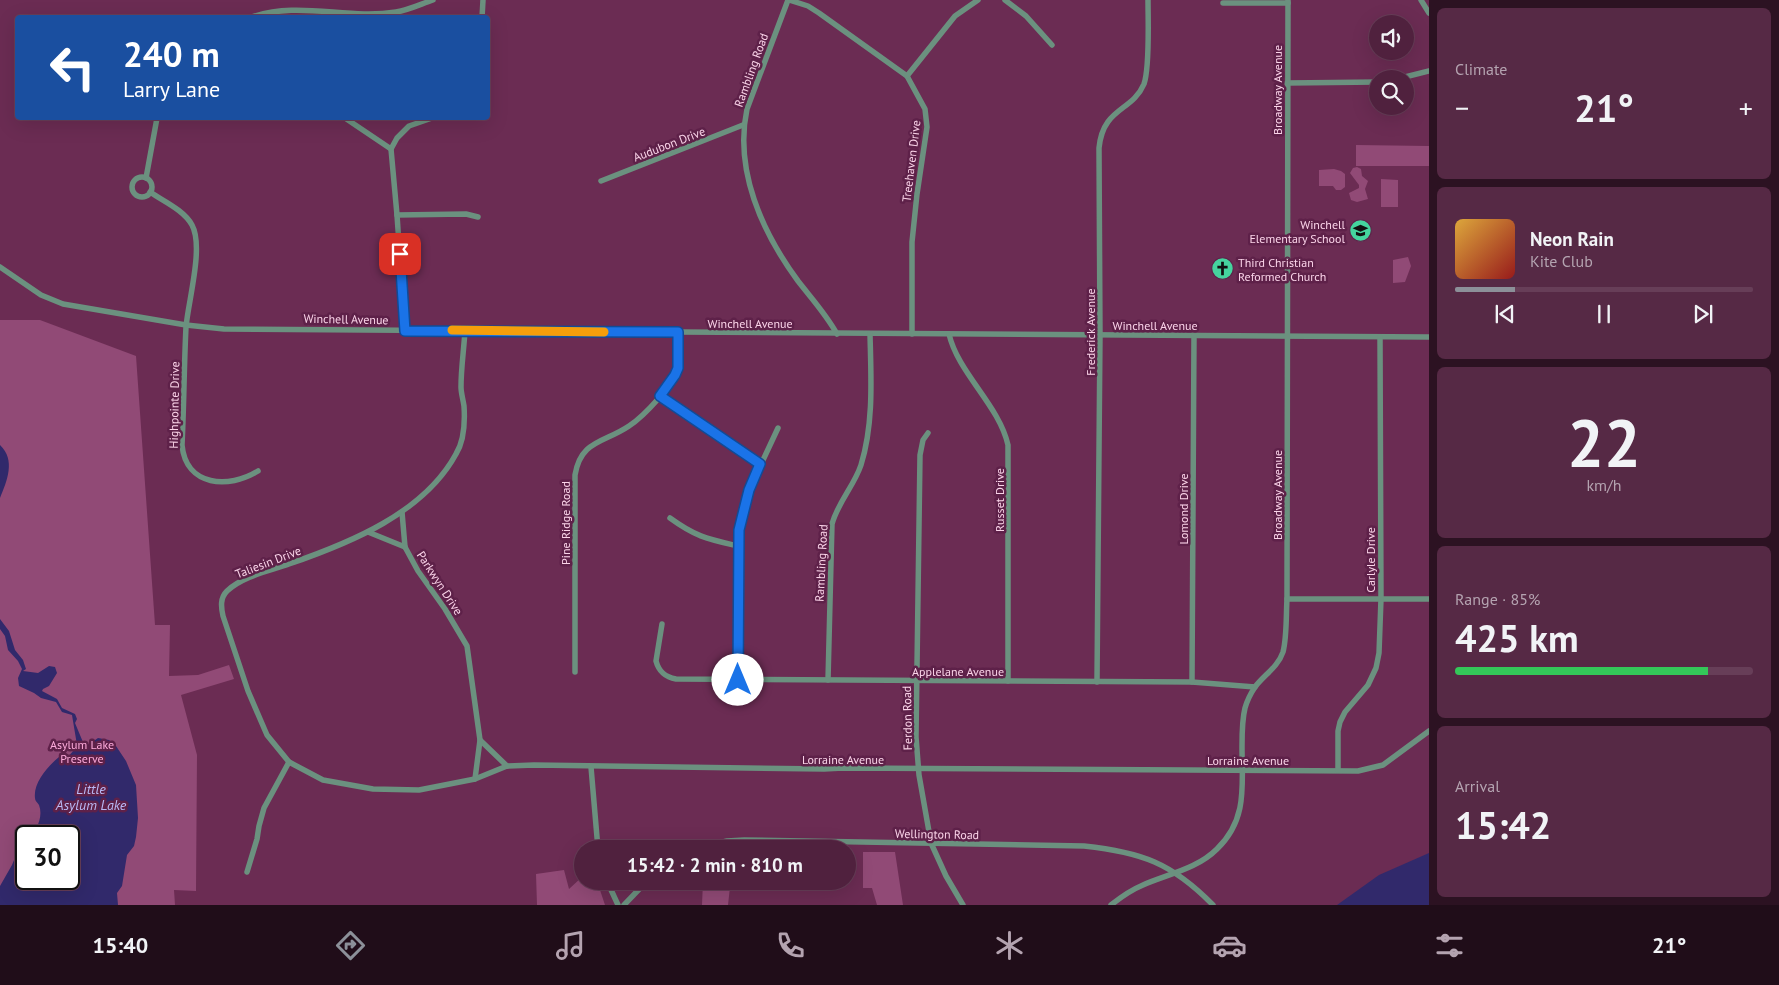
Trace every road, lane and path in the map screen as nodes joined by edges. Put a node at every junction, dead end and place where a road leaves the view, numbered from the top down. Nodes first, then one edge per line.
1 (433, 0) edge
2 (483, 0) edge
3 (788, 0) edge
4 (978, 0) edge
5 (1005, 0) edge
6 (1148, 0) edge
7 (1421, 0) edge
8 (1288, 2) edge
9 (1223, 3) dead end
10 (1429, 13) edge
11 (255, 15) edge
12 (482, 15) edge
13 (1052, 45) dead end
14 (1429, 71) edge
15 (1414, 75) edge
16 (907, 76) junction
17 (1369, 82) edge
18 (1287, 83) junction
19 (157, 120) edge
20 (348, 120) edge
21 (426, 120) edge
22 (744, 125) junction
23 (391, 149) junction
24 (146, 178) junction
25 (601, 181) dead end
26 (150, 192) junction
27 (397, 215) junction
28 (478, 218) dead end
29 (0, 267) edge
30 (186, 325) junction
31 (465, 330) junction
32 (405, 331) junction
33 (678, 332) junction
34 (837, 334) junction
35 (870, 334) junction
36 (912, 334) junction
37 (950, 334) junction
38 (1100, 335) junction
39 (1194, 336) junction
40 (1287, 336) junction
41 (1380, 337) junction
42 (1429, 337) edge
43 (660, 396) junction
44 (778, 428) dead end
45 (928, 433) dead end
46 (760, 464) junction
47 (258, 471) dead end
48 (402, 512) junction
49 (670, 518) dead end
50 (368, 532) junction
51 (738, 546) junction
52 (405, 547) junction
53 (1287, 599) junction
54 (1381, 599) junction
55 (1429, 599) edge
56 (662, 624) dead end
57 (575, 672) dead end
58 (738, 680) junction
59 (828, 680) junction
60 (917, 681) junction
61 (1008, 681) junction
62 (1098, 682) junction
63 (1192, 682) junction
64 (1255, 687) junction
65 (1429, 731) edge
66 (267, 735) joint
67 (480, 740) junction
68 (289, 762) junction
69 (508, 766) junction
70 (591, 767) junction
71 (919, 769) junction
72 (1242, 770) junction
73 (1338, 770) junction
74 (476, 779) junction
75 (597, 840) edge
76 (856, 842) edge
77 (931, 844) junction
78 (247, 872) dead end
79 (1176, 873) junction
80 (611, 890) edge
81 (639, 890) edge
82 (618, 905) edge
83 (624, 905) edge
84 (963, 905) edge
85 (1111, 905) edge
86 (1213, 905) edge

1 - 11 street
2 - 12 street
3 - 16 street, Treehaven Drive
3 - 22 street, Rambling Road
4 - 16 street
5 - 13 street
6 - 38 street, Frederick Avenue
7 - 10 street
8 - 9 street
8 - 18 street, Broadway Avenue
14 - 15 street
16 - 36 street, Treehaven Drive
17 - 18 street
18 - 40 street, Broadway Avenue
19 - 24 street
20 - 23 street
21 - 23 street
22 - 25 street, Audubon Drive
22 - 34 street, Rambling Road
23 - 27 street
24 - 26 street
24 - 26 street
26 - 30 street
27 - 28 street
27 - 32 street
29 - 30 street, Winchell Avenue
30 - 32 street, Winchell Avenue
30 - 47 street, Highpointe Drive
31 - 32 street, Winchell Avenue
31 - 33 street, Winchell Avenue
31 - 48 street
33 - 34 street, Winchell Avenue
33 - 43 street, Pine Ridge Road
34 - 35 street, Winchell Avenue
35 - 36 street, Winchell Avenue
35 - 59 street, Rambling Road
36 - 37 street, Winchell Avenue
37 - 38 street, Winchell Avenue
37 - 61 street, Russet Drive
38 - 39 street, Winchell Avenue
38 - 62 street, Frederick Avenue
39 - 40 street, Winchell Avenue
39 - 63 street, Lomond Drive
40 - 41 street, Winchell Avenue
40 - 53 street, Broadway Avenue
41 - 42 street, Winchell Avenue
41 - 54 street, Carlyle Drive
43 - 46 street
43 - 57 street, Pine Ridge Road
44 - 46 street
45 - 60 street, Ferdon Road
46 - 51 street
48 - 50 street, Taliesin Drive
48 - 52 street, Parkwyn Drive
49 - 51 street
50 - 52 street
50 - 66 street, Taliesin Drive
51 - 58 street
52 - 67 street, Parkwyn Drive
53 - 54 street
53 - 64 street, Broadway Avenue
54 - 55 street
54 - 73 street, Carlyle Drive
56 - 58 street, Applelane Avenue
58 - 59 street, Applelane Avenue
59 - 60 street, Applelane Avenue
60 - 61 street, Applelane Avenue
60 - 71 street, Ferdon Road
61 - 62 street, Applelane Avenue
62 - 63 street, Applelane Avenue
63 - 64 street, Applelane Avenue
64 - 72 street, Broadway Avenue
65 - 73 street, Lorraine Avenue
66 - 68 street, Lorraine Avenue
67 - 69 street
67 - 74 street, Parkwyn Drive
68 - 74 street, Lorraine Avenue
68 - 78 street
69 - 70 street, Lorraine Avenue
69 - 74 street, Lorraine Avenue
70 - 71 street, Lorraine Avenue
70 - 75 street
71 - 72 street, Lorraine Avenue
71 - 77 street, Ferdon Road
72 - 73 street, Lorraine Avenue
72 - 79 street, Broadway Avenue
76 - 77 street, Wellington Road
77 - 79 street, Wellington Road
77 - 84 street, Ferdon Road
79 - 85 street, Broadway Avenue
79 - 86 street, Wellington Road
80 - 82 street
81 - 83 street

